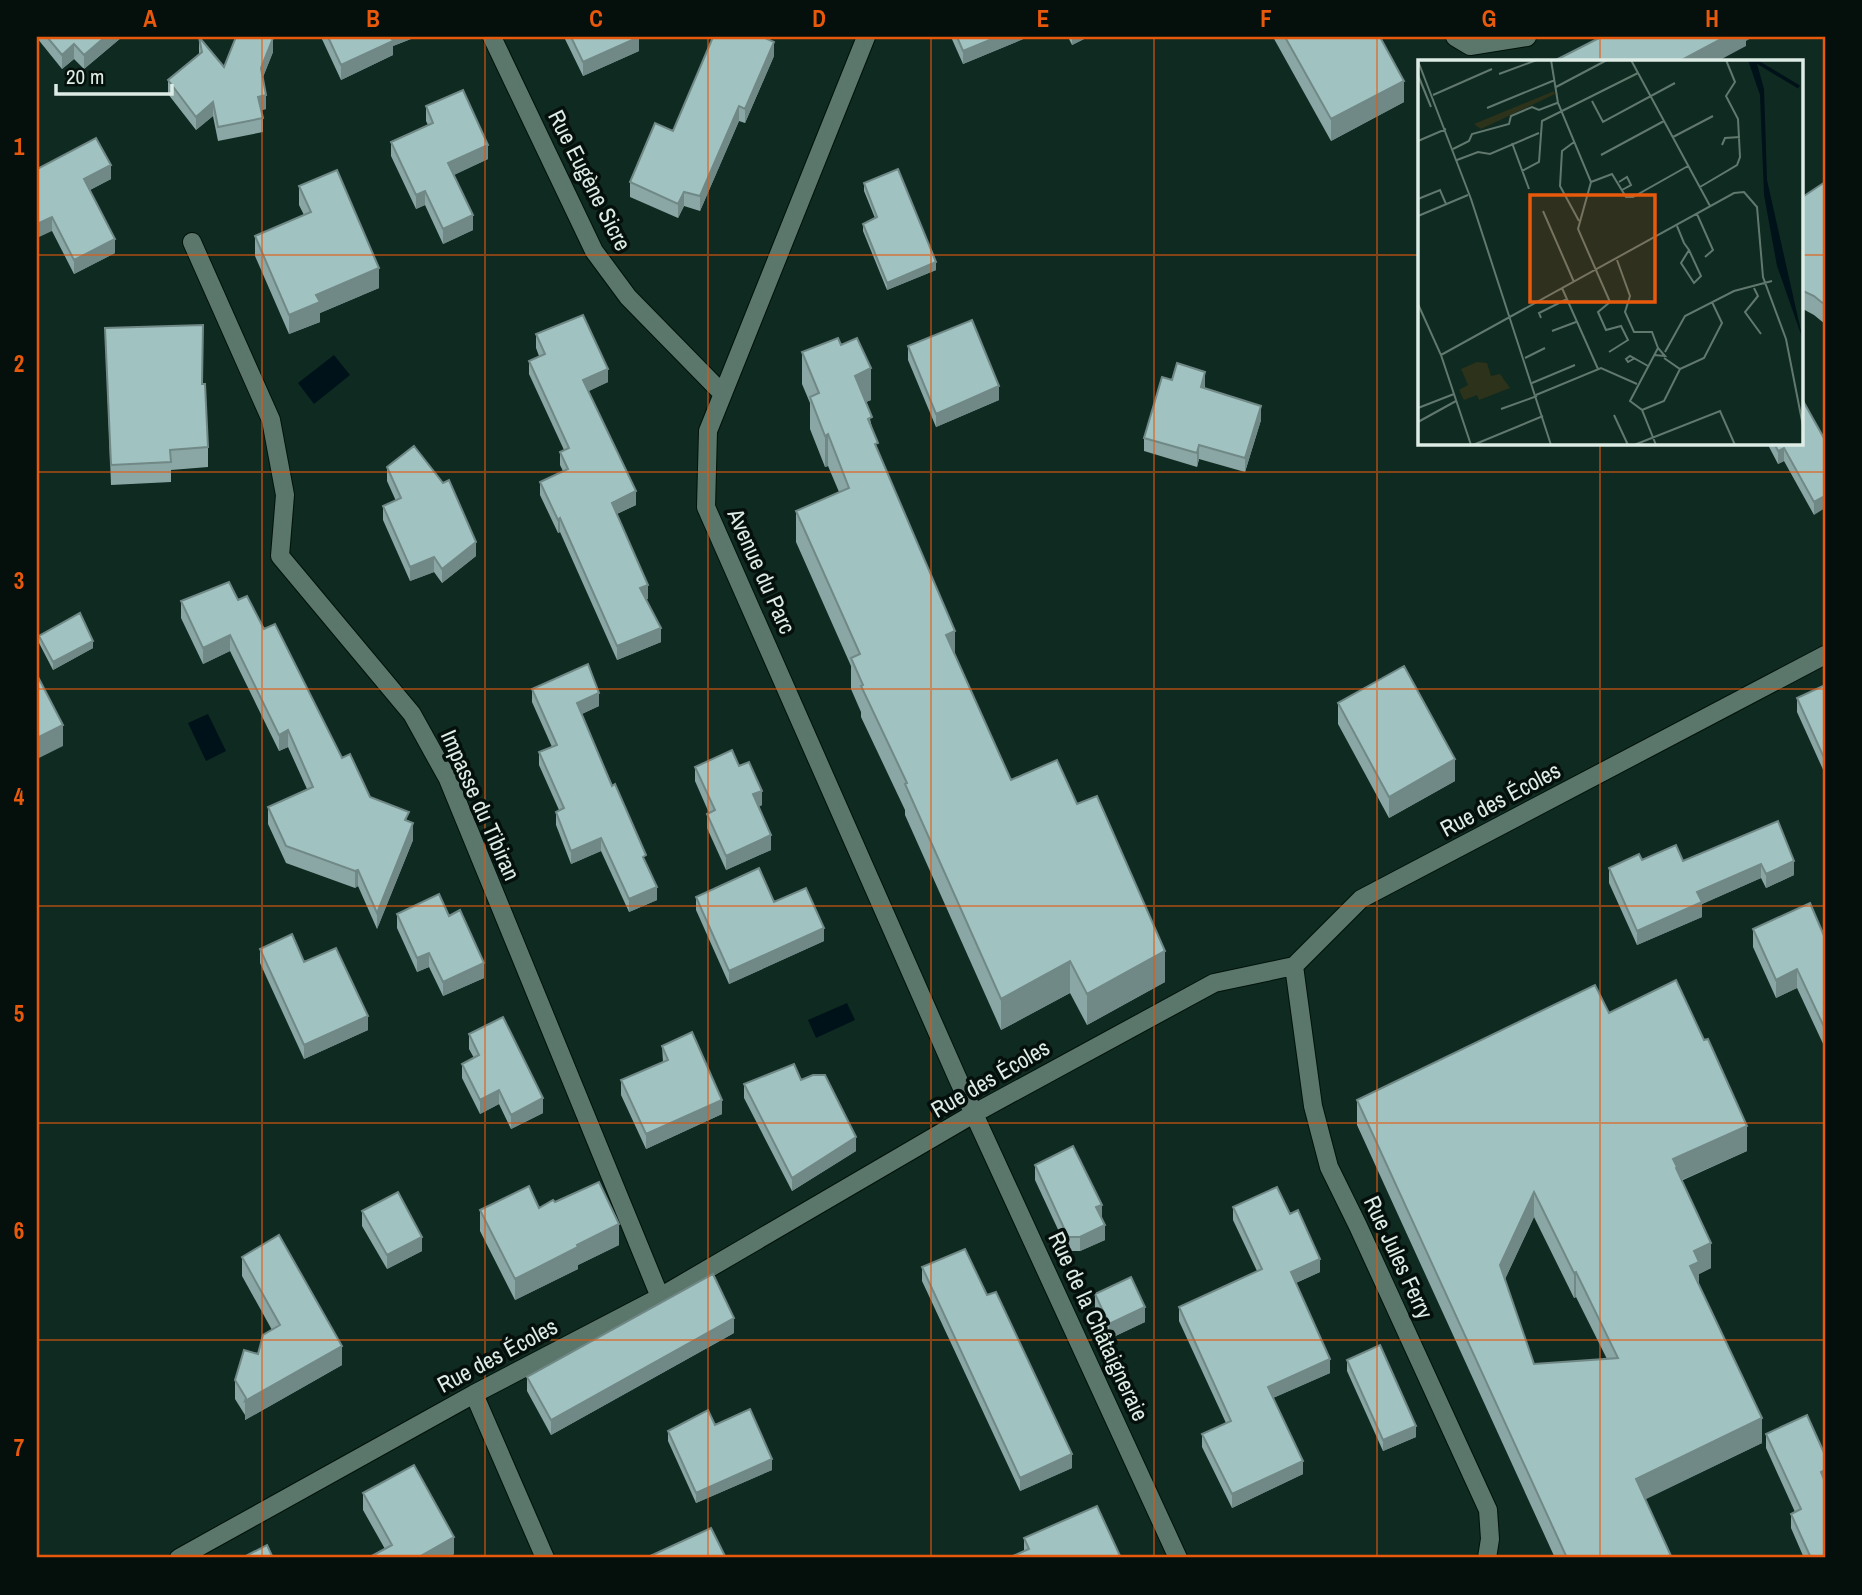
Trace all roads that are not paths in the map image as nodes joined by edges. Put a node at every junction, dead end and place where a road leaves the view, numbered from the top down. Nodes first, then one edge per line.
1 (492, 37) edge
2 (866, 37) edge
3 (1455, 37) edge
4 (1527, 37) edge
5 (192, 242) dead end
6 (722, 393) junction
7 (1825, 655) edge
8 (1294, 966) junction
9 (975, 1114) junction
10 (660, 1297) junction
11 (474, 1394) junction
12 (542, 1557) edge
13 (179, 1558) edge
14 (1178, 1558) edge
15 (1487, 1558) edge

1 - 6 street, Rue Eugène Sicre
2 - 6 street, Avenue du Parc
3 - 4 street
5 - 10 street, Impasse du Tibiran
6 - 9 street, Avenue du Parc
7 - 8 street, Rue des Écoles
8 - 9 street, Rue des Écoles
8 - 15 street, Rue Jules Ferry
9 - 10 street, Rue des Écoles
9 - 14 street, Rue de la Châtaigneraie
10 - 11 street, Rue des Écoles
11 - 12 street
11 - 13 street, Rue des Écoles

